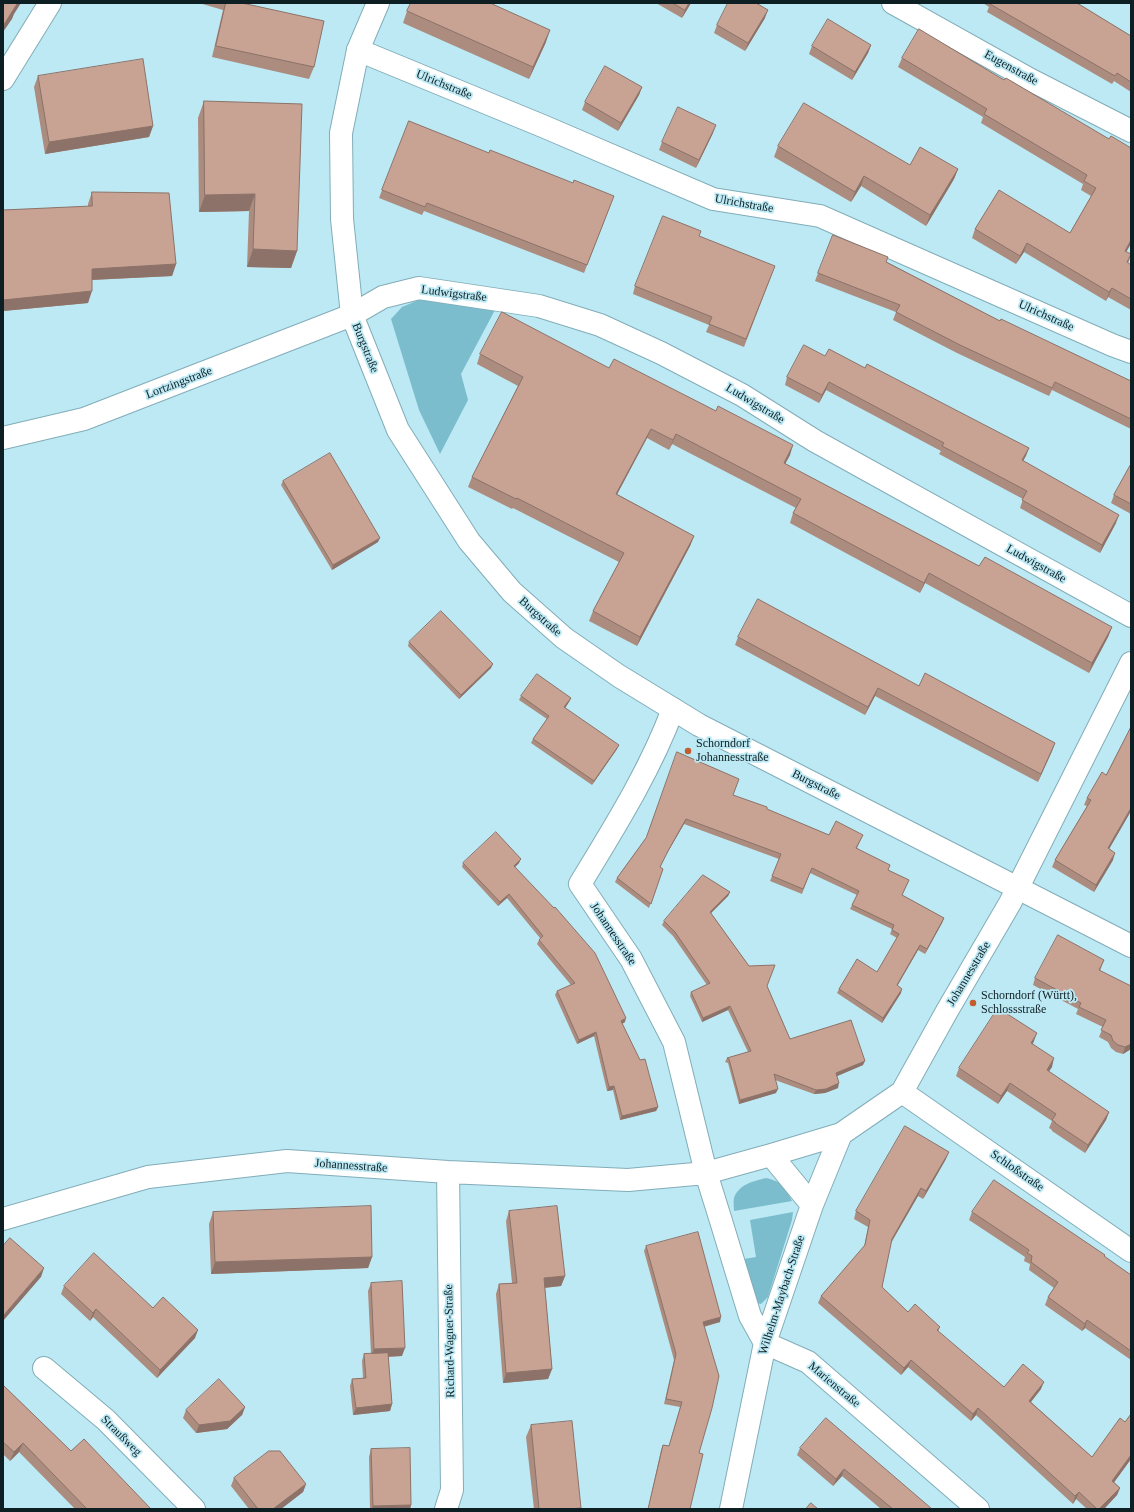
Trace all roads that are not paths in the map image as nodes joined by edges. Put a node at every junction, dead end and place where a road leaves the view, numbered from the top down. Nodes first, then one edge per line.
1 (50, 3) edge
2 (378, 3) edge
3 (894, 3) edge
4 (358, 50) junction
5 (3, 79) edge
6 (1131, 131) edge
7 (352, 315) junction
8 (1131, 352) edge
9 (3, 438) edge
10 (1131, 616) edge
11 (1131, 664) edge
12 (673, 709) junction
13 (1018, 888) junction
14 (1131, 946) edge
15 (902, 1092) junction
16 (841, 1134) junction
17 (771, 1155) junction
18 (448, 1172) junction
19 (706, 1172) junction
20 (812, 1205) junction
21 (3, 1219) edge
22 (1131, 1251) edge
23 (765, 1343) junction
24 (44, 1368) dead end
25 (194, 1509) edge
26 (446, 1509) edge
27 (730, 1509) edge
28 (978, 1509) edge

1 - 5 street
2 - 4 street, Burgstraße
3 - 6 street, Eugenstraße
4 - 7 street, Burgstraße
4 - 8 street, Ulrichstraße
7 - 9 street, Lortzingstraße
7 - 10 street, Ludwigstraße
7 - 12 street, Burgstraße
11 - 13 street, Johannesstraße
12 - 13 street, Burgstraße
12 - 19 street, Johannesstraße
13 - 14 street, Burgstraße
13 - 15 street, Johannesstraße
15 - 16 street, Johannesstraße
15 - 22 street, Schloßstraße
16 - 17 street, Johannesstraße
16 - 20 street, Wilhelm-Maybach-Straße
17 - 19 street, Johannesstraße
17 - 20 street
18 - 19 street, Johannesstraße
18 - 21 street, Johannesstraße
18 - 26 street, Richard-Wagner-Straße
19 - 23 street
20 - 23 street, Wilhelm-Maybach-Straße
23 - 27 street, Wilhelm-Maybach-Straße
23 - 28 street, Marienstraße
24 - 25 street, Straußweg

